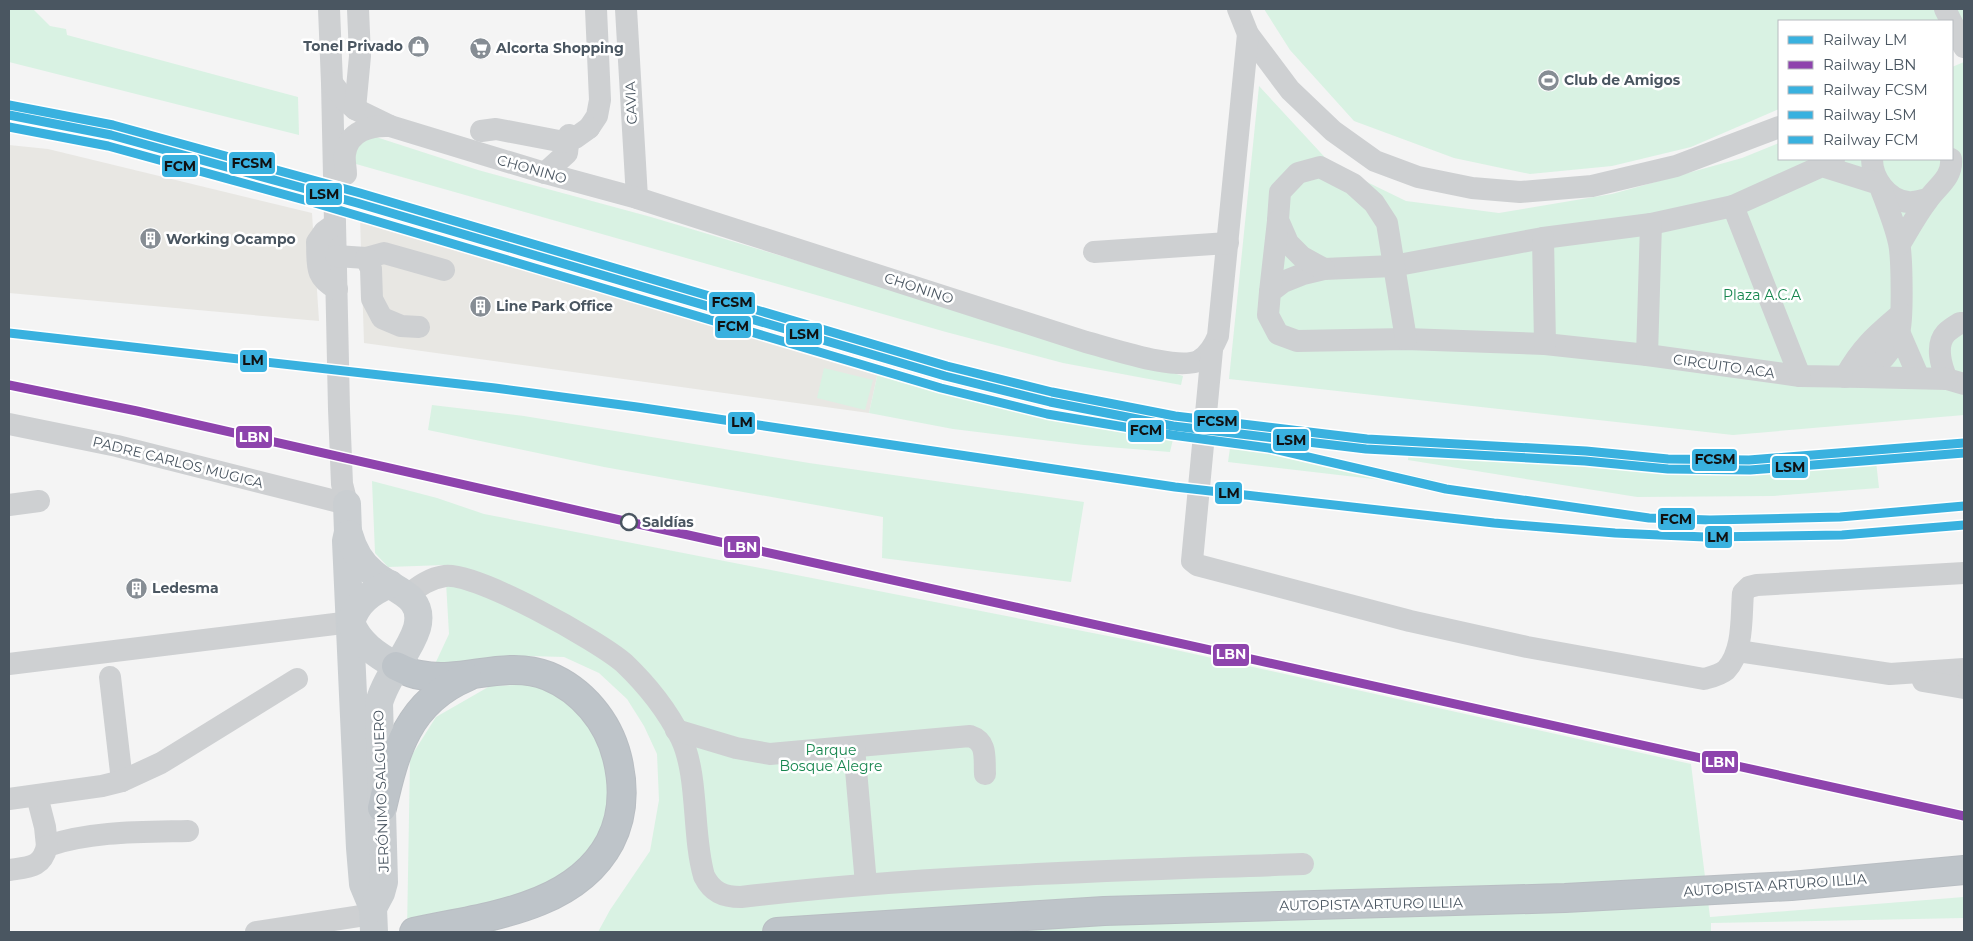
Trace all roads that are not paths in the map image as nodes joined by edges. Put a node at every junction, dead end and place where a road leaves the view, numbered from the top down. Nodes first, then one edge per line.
1 (329, 9) edge
2 (358, 9) edge
3 (596, 9) edge
4 (626, 9) edge
5 (1238, 9) edge
6 (1953, 25) edge
7 (1248, 34) junction
8 (1964, 47) edge
9 (332, 83) junction
10 (355, 109) junction
11 (390, 126) junction
12 (1778, 127) edge
13 (579, 132) junction
14 (456, 146) junction
15 (1872, 160) edge
16 (1951, 160) edge
17 (1828, 162) edge
18 (544, 173) junction
19 (1879, 184) junction
20 (636, 198) junction
21 (1928, 199) junction
22 (1733, 206) junction
23 (1278, 220) junction
24 (335, 224) junction
25 (1651, 224) junction
26 (1543, 238) junction
27 (1228, 243) junction
28 (1900, 244) junction
29 (1094, 252) dead end
30 (350, 257) junction
31 (1393, 266) junction
32 (1324, 269) junction
33 (444, 270) dead end
34 (337, 289) junction
35 (1270, 292) junction
36 (1900, 323) junction
37 (1964, 323) edge
38 (418, 327) dead end
39 (1406, 339) junction
40 (1545, 344) junction
41 (1212, 350) junction
42 (1647, 355) junction
43 (1800, 376) junction
44 (1854, 377) junction
45 (1918, 378) junction
46 (1956, 382) edge
47 (9, 424) edge
48 (39, 501) dead end
49 (347, 504) junction
50 (9, 505) edge
51 (348, 532) junction
52 (1964, 573) edge
53 (399, 589) junction
54 (351, 622) junction
55 (1738, 651) junction
56 (9, 664) edge
57 (396, 666) junction
58 (1964, 669) edge
59 (480, 673) junction
60 (1890, 674) junction
61 (110, 677) dead end
62 (297, 679) dead end
63 (1964, 688) edge
64 (676, 730) junction
65 (854, 747) junction
66 (985, 774) dead end
67 (122, 781) junction
68 (38, 796) junction
69 (9, 799) edge
70 (382, 808) junction
71 (188, 830) dead end
72 (47, 846) junction
73 (1303, 864) dead end
74 (9, 870) edge
75 (1964, 870) edge
76 (866, 884) junction
77 (373, 918) edge
78 (256, 932) edge
79 (414, 932) edge
80 (777, 932) edge

1 - 9 street, JERÓNIMO SALGUERO
2 - 10 street
3 - 13 street
4 - 20 street, CAVIA
5 - 7 street
6 - 8 street
7 - 12 street
7 - 27 street
9 - 10 street, CHONINO
9 - 24 street, JERÓNIMO SALGUERO
10 - 11 street, CHONINO
11 - 14 street, CHONINO
11 - 30 street, JERÓNIMO SALGUERO
13 - 14 street, bridge
13 - 18 street
14 - 18 street, CHONINO
15 - 19 street
16 - 21 street
17 - 19 street
17 - 22 street
18 - 20 street, CHONINO
19 - 21 street
19 - 28 street
20 - 41 street, CHONINO
21 - 28 street
22 - 25 street
22 - 43 street, CIRCUITO ACA
23 - 31 street, CIRCUITO ACA
23 - 32 street, CIRCUITO ACA
23 - 35 street, CIRCUITO ACA
24 - 30 street, JERÓNIMO SALGUERO
24 - 34 street
25 - 26 street
25 - 42 street
26 - 31 street
26 - 40 street
27 - 29 street
27 - 41 street
28 - 36 street
30 - 33 street
30 - 34 street, JERÓNIMO SALGUERO
30 - 38 street
30 - 49 street, JERÓNIMO SALGUERO
31 - 32 street
31 - 39 street, CIRCUITO ACA
32 - 35 street
34 - 49 street, JERÓNIMO SALGUERO
35 - 39 street, CIRCUITO ACA
36 - 44 street
36 - 45 street
37 - 46 street
39 - 40 street, CIRCUITO ACA
40 - 42 street, CIRCUITO ACA
41 - 55 street
42 - 43 street, CIRCUITO ACA
43 - 44 street, CIRCUITO ACA
44 - 45 street, CIRCUITO ACA
45 - 46 street, CIRCUITO ACA
47 - 49 street, PADRE CARLOS MUGICA
48 - 50 street
49 - 51 main road, JERÓNIMO SALGUERO
51 - 53 main road, JERÓNIMO SALGUERO
51 - 54 main road, JERÓNIMO SALGUERO
52 - 55 street
53 - 54 main road
53 - 57 main road, JERÓNIMO SALGUERO
53 - 64 street
54 - 56 street
54 - 57 main road
54 - 77 main road, JERÓNIMO SALGUERO
55 - 60 street
57 - 59 highway
57 - 70 main road, JERÓNIMO SALGUERO
58 - 60 street
59 - 70 highway
59 - 79 highway
60 - 63 street
61 - 67 street
62 - 67 street
64 - 65 street
64 - 76 street
65 - 66 street
65 - 76 street
67 - 68 street
68 - 69 street
68 - 72 street
70 - 77 main road, JERÓNIMO SALGUERO
71 - 72 street
72 - 74 street
73 - 76 street
75 - 80 highway, AUTOPISTA ARTURO ILLIA
77 - 78 street

